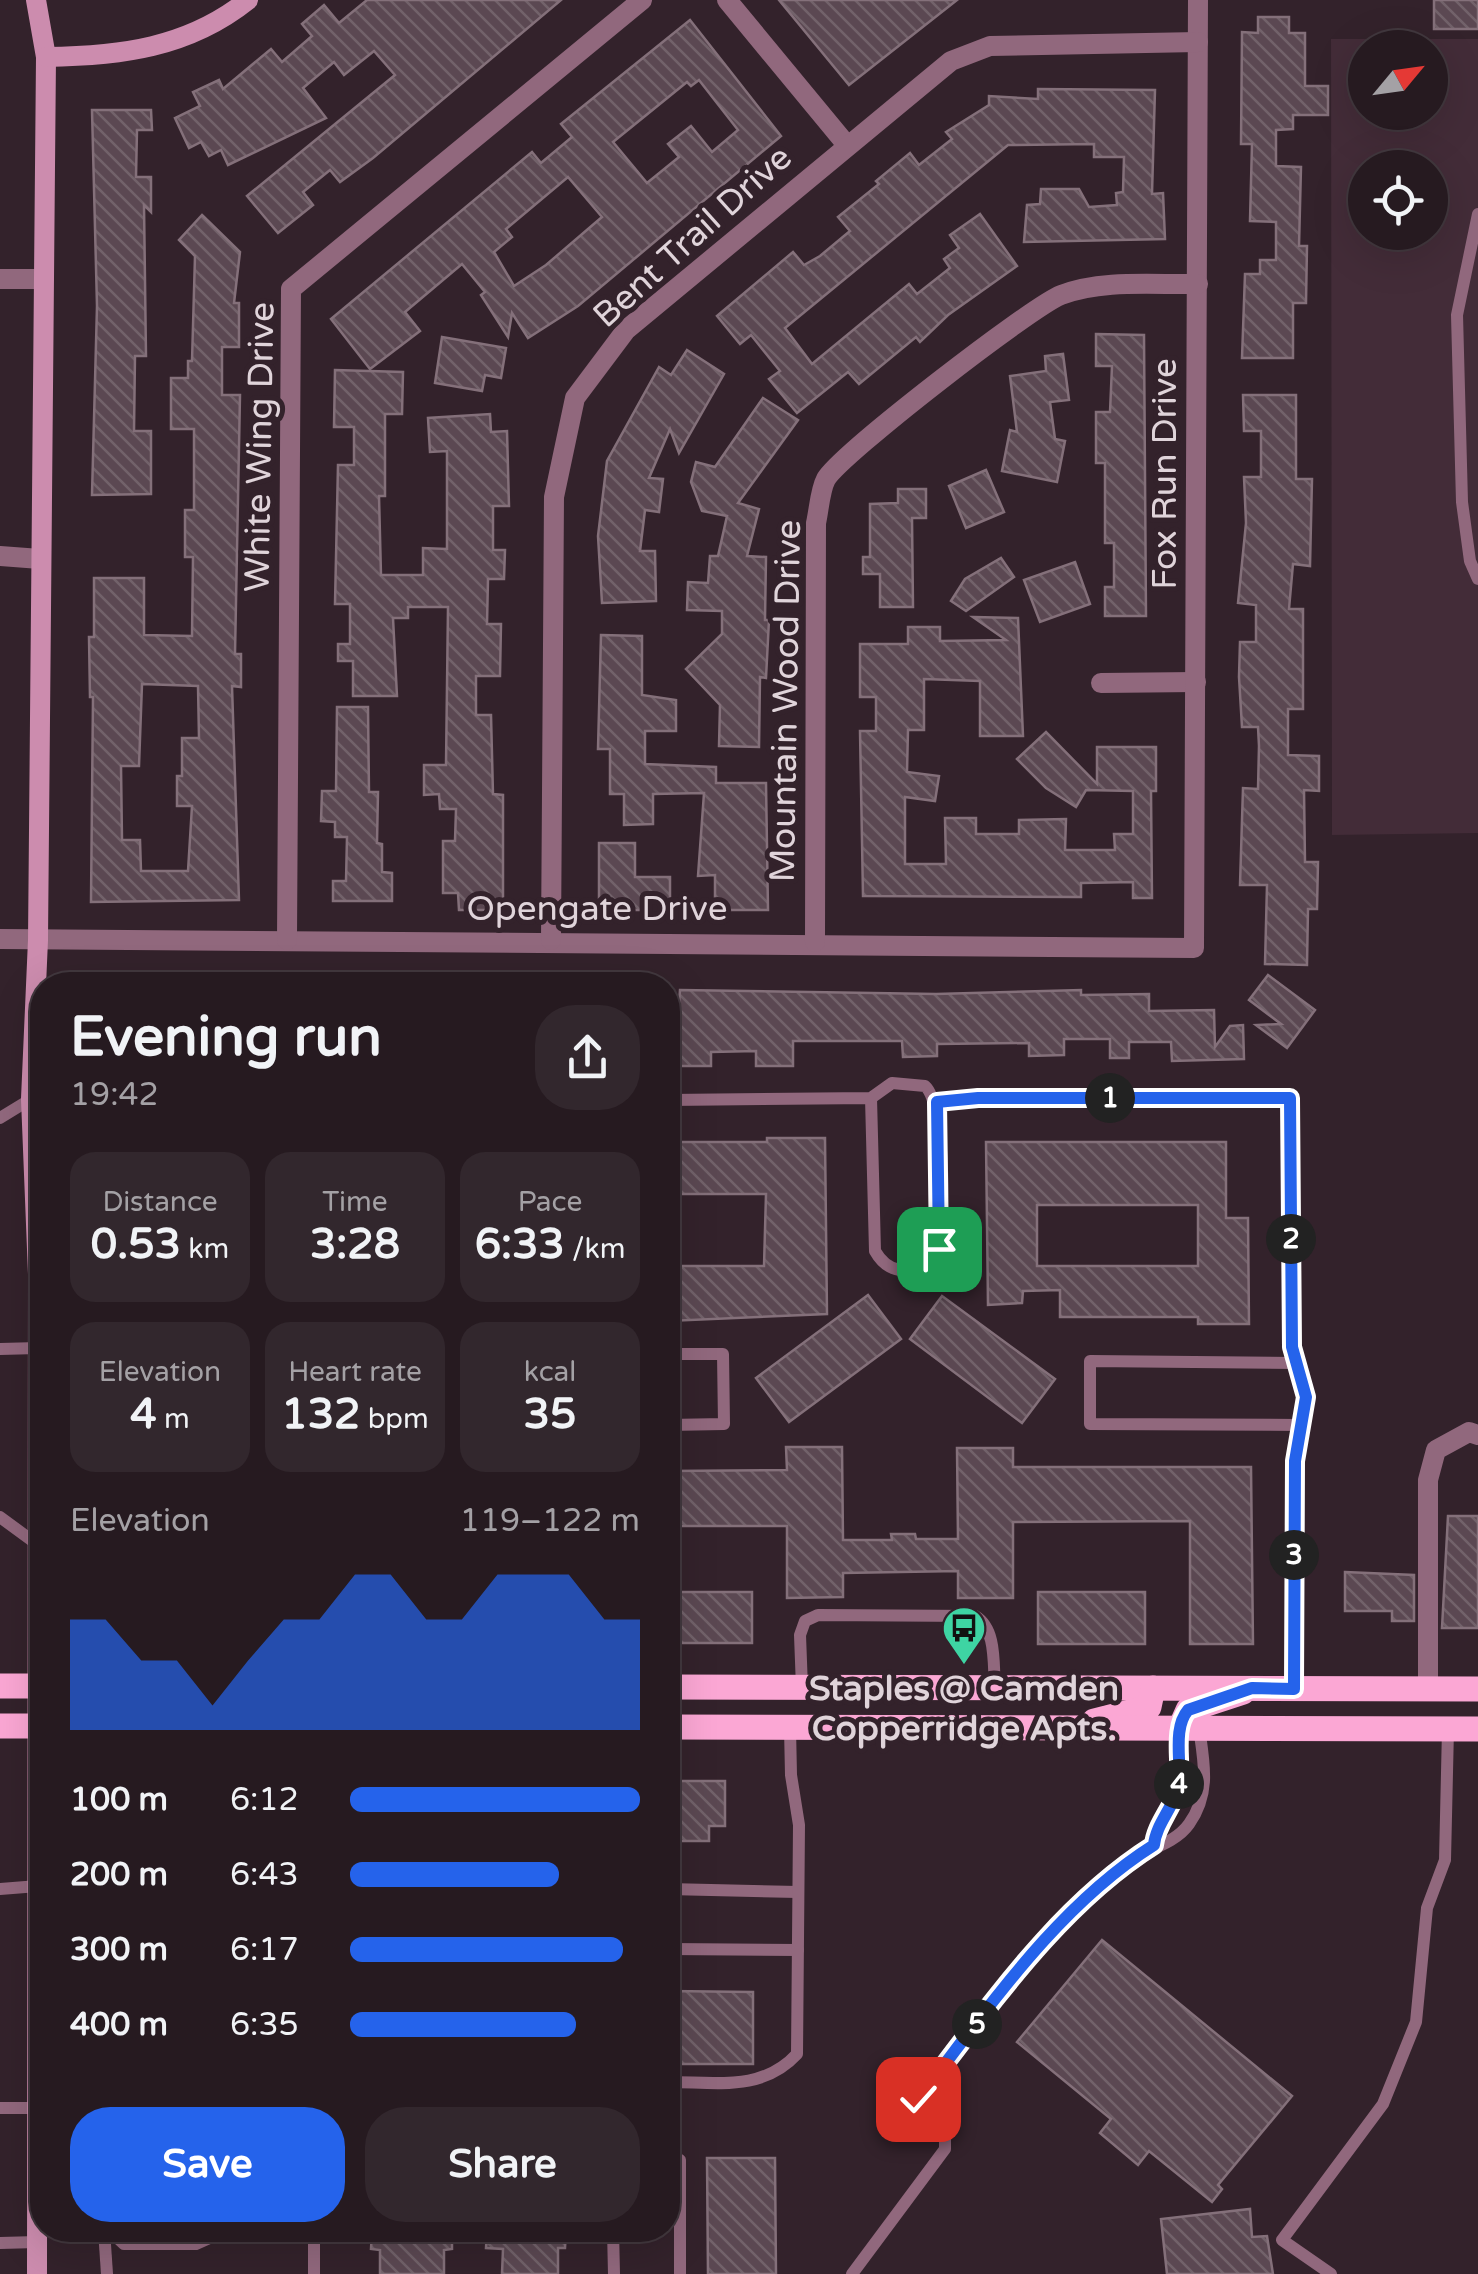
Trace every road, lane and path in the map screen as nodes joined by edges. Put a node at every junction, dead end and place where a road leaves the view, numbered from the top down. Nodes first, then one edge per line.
1 (36, 0) edge
2 (248, 0) edge
3 (642, 0) edge
4 (727, 0) edge
5 (1198, 0) edge
6 (1198, 42) junction
7 (46, 57) junction
8 (846, 144) junction
9 (1478, 214) edge
10 (0, 279) edge
11 (44, 279) junction
12 (1198, 284) junction
13 (0, 556) edge
14 (40, 559) junction
15 (1478, 579) edge
16 (1196, 682) junction
17 (1101, 684) dead end
18 (0, 939) edge
19 (38, 940) junction
20 (286, 940) junction
21 (551, 940) junction
22 (815, 942) junction
23 (1194, 948) joint
24 (37, 972) edge
25 (871, 1098) junction
26 (680, 1100) edge
27 (30, 1101) edge
28 (937, 1102) junction
29 (0, 1118) edge
30 (0, 1348) edge
31 (30, 1348) edge
32 (680, 1354) edge
33 (1296, 1362) junction
34 (680, 1425) edge
35 (1300, 1425) junction
36 (1478, 1435) edge
37 (0, 1517) edge
38 (30, 1539) edge
39 (0, 1686) edge
40 (30, 1686) edge
41 (680, 1687) edge
42 (802, 1688) junction
43 (995, 1688) junction
44 (1153, 1688) junction
45 (1252, 1688) junction
46 (1294, 1689) junction
47 (1428, 1689) junction
48 (1478, 1689) edge
49 (0, 1726) edge
50 (30, 1726) edge
51 (680, 1727) edge
52 (790, 1728) junction
53 (1075, 1728) junction
54 (1190, 1728) junction
55 (1448, 1729) junction
56 (1478, 1729) edge
57 (1154, 1845) junction
58 (30, 1886) edge
59 (0, 1888) edge
60 (680, 1888) edge
61 (798, 1892) junction
62 (680, 1949) edge
63 (798, 1950) junction
64 (680, 2082) edge
65 (0, 2108) edge
66 (30, 2108) edge
67 (680, 2160) edge
68 (30, 2234) edge
69 (38, 2242) edge
70 (106, 2242) edge
71 (121, 2242) edge
72 (200, 2242) edge
73 (314, 2242) edge
74 (613, 2242) edge
75 (680, 2242) edge
76 (680, 2242) edge
77 (0, 2243) edge
78 (37, 2274) edge
79 (107, 2274) edge
80 (314, 2274) edge
81 (614, 2274) edge
82 (680, 2274) edge
83 (852, 2274) edge
84 (1331, 2274) edge

1 - 7 street
2 - 7 street
3 - 20 street, White Wing Drive
4 - 8 street
5 - 6 street, Fox Run Drive
6 - 8 street, Bent Trail Drive
6 - 12 street, Fox Run Drive
7 - 11 street
8 - 21 street, Bent Trail Drive
9 - 15 lane
10 - 11 street
11 - 14 street
12 - 16 street, Fox Run Drive
12 - 22 street, Mountain Wood Drive
13 - 14 street
14 - 19 street
16 - 17 street
16 - 23 street, Fox Run Drive
18 - 19 street, Opengate Drive
19 - 20 street, Opengate Drive
19 - 24 street
20 - 21 street, Opengate Drive
21 - 22 street, Opengate Drive
22 - 23 street, Opengate Drive
25 - 26 lane
25 - 28 lane
25 - 28 lane
27 - 29 lane
28 - 33 lane
30 - 31 lane
32 - 34 lane
33 - 35 lane
33 - 35 lane
35 - 46 lane
36 - 47 street
37 - 38 lane
39 - 40 main road
41 - 42 main road
42 - 43 main road
42 - 43 lane
43 - 44 main road
44 - 45 main road
44 - 53 main road
45 - 46 main road
45 - 54 main road
46 - 47 main road
47 - 48 main road
49 - 50 main road
51 - 52 main road
52 - 53 main road
52 - 61 lane
53 - 54 main road
54 - 55 main road
54 - 57 lane
54 - 57 lane
55 - 56 main road
55 - 84 lane
57 - 83 lane
58 - 59 lane
60 - 61 lane
61 - 63 lane
62 - 63 lane
63 - 64 lane
65 - 66 lane
67 - 76 lane
68 - 77 lane
69 - 78 street
70 - 79 lane
71 - 72 lane
73 - 80 lane
74 - 81 lane
75 - 82 lane

